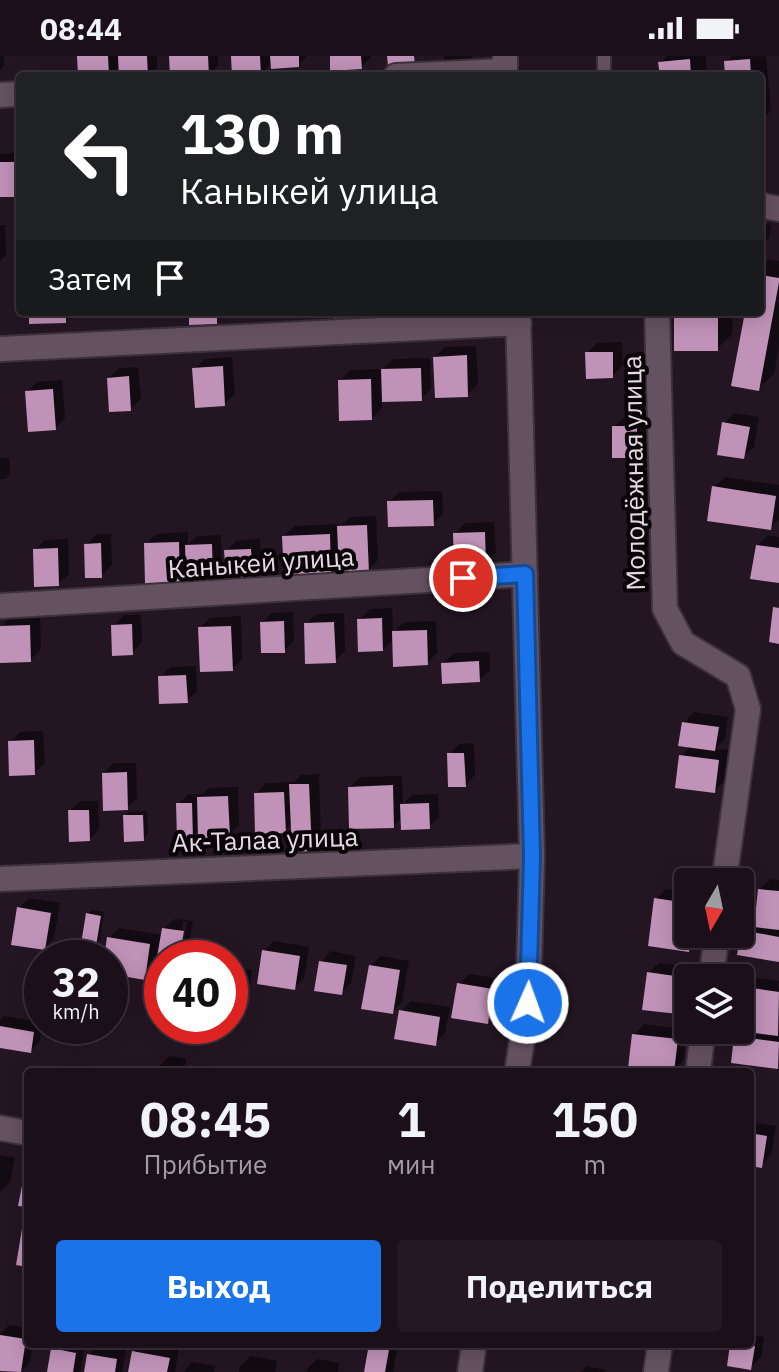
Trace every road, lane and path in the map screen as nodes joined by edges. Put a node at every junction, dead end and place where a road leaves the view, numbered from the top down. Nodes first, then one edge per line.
1 (505, 68) edge
2 (450, 72) edge
3 (657, 316) edge
4 (519, 318) edge
5 (0, 349) edge
6 (525, 574) junction
7 (0, 606) edge
8 (532, 856) junction
9 (726, 868) edge
10 (0, 879) edge
11 (701, 1044) edge
12 (518, 1068) edge
13 (698, 1068) edge
14 (0, 1128) edge
15 (24, 1132) edge
16 (473, 1348) edge
17 (659, 1348) edge
18 (470, 1372) edge
19 (656, 1372) edge

1 - 2 street
3 - 9 street, Молодёжная улица
4 - 5 street
4 - 6 street
6 - 7 street, Каныкей улица
6 - 8 street
8 - 10 street, Ак-Талаа улица
8 - 12 street
11 - 13 street
14 - 15 street
16 - 18 street
17 - 19 street

